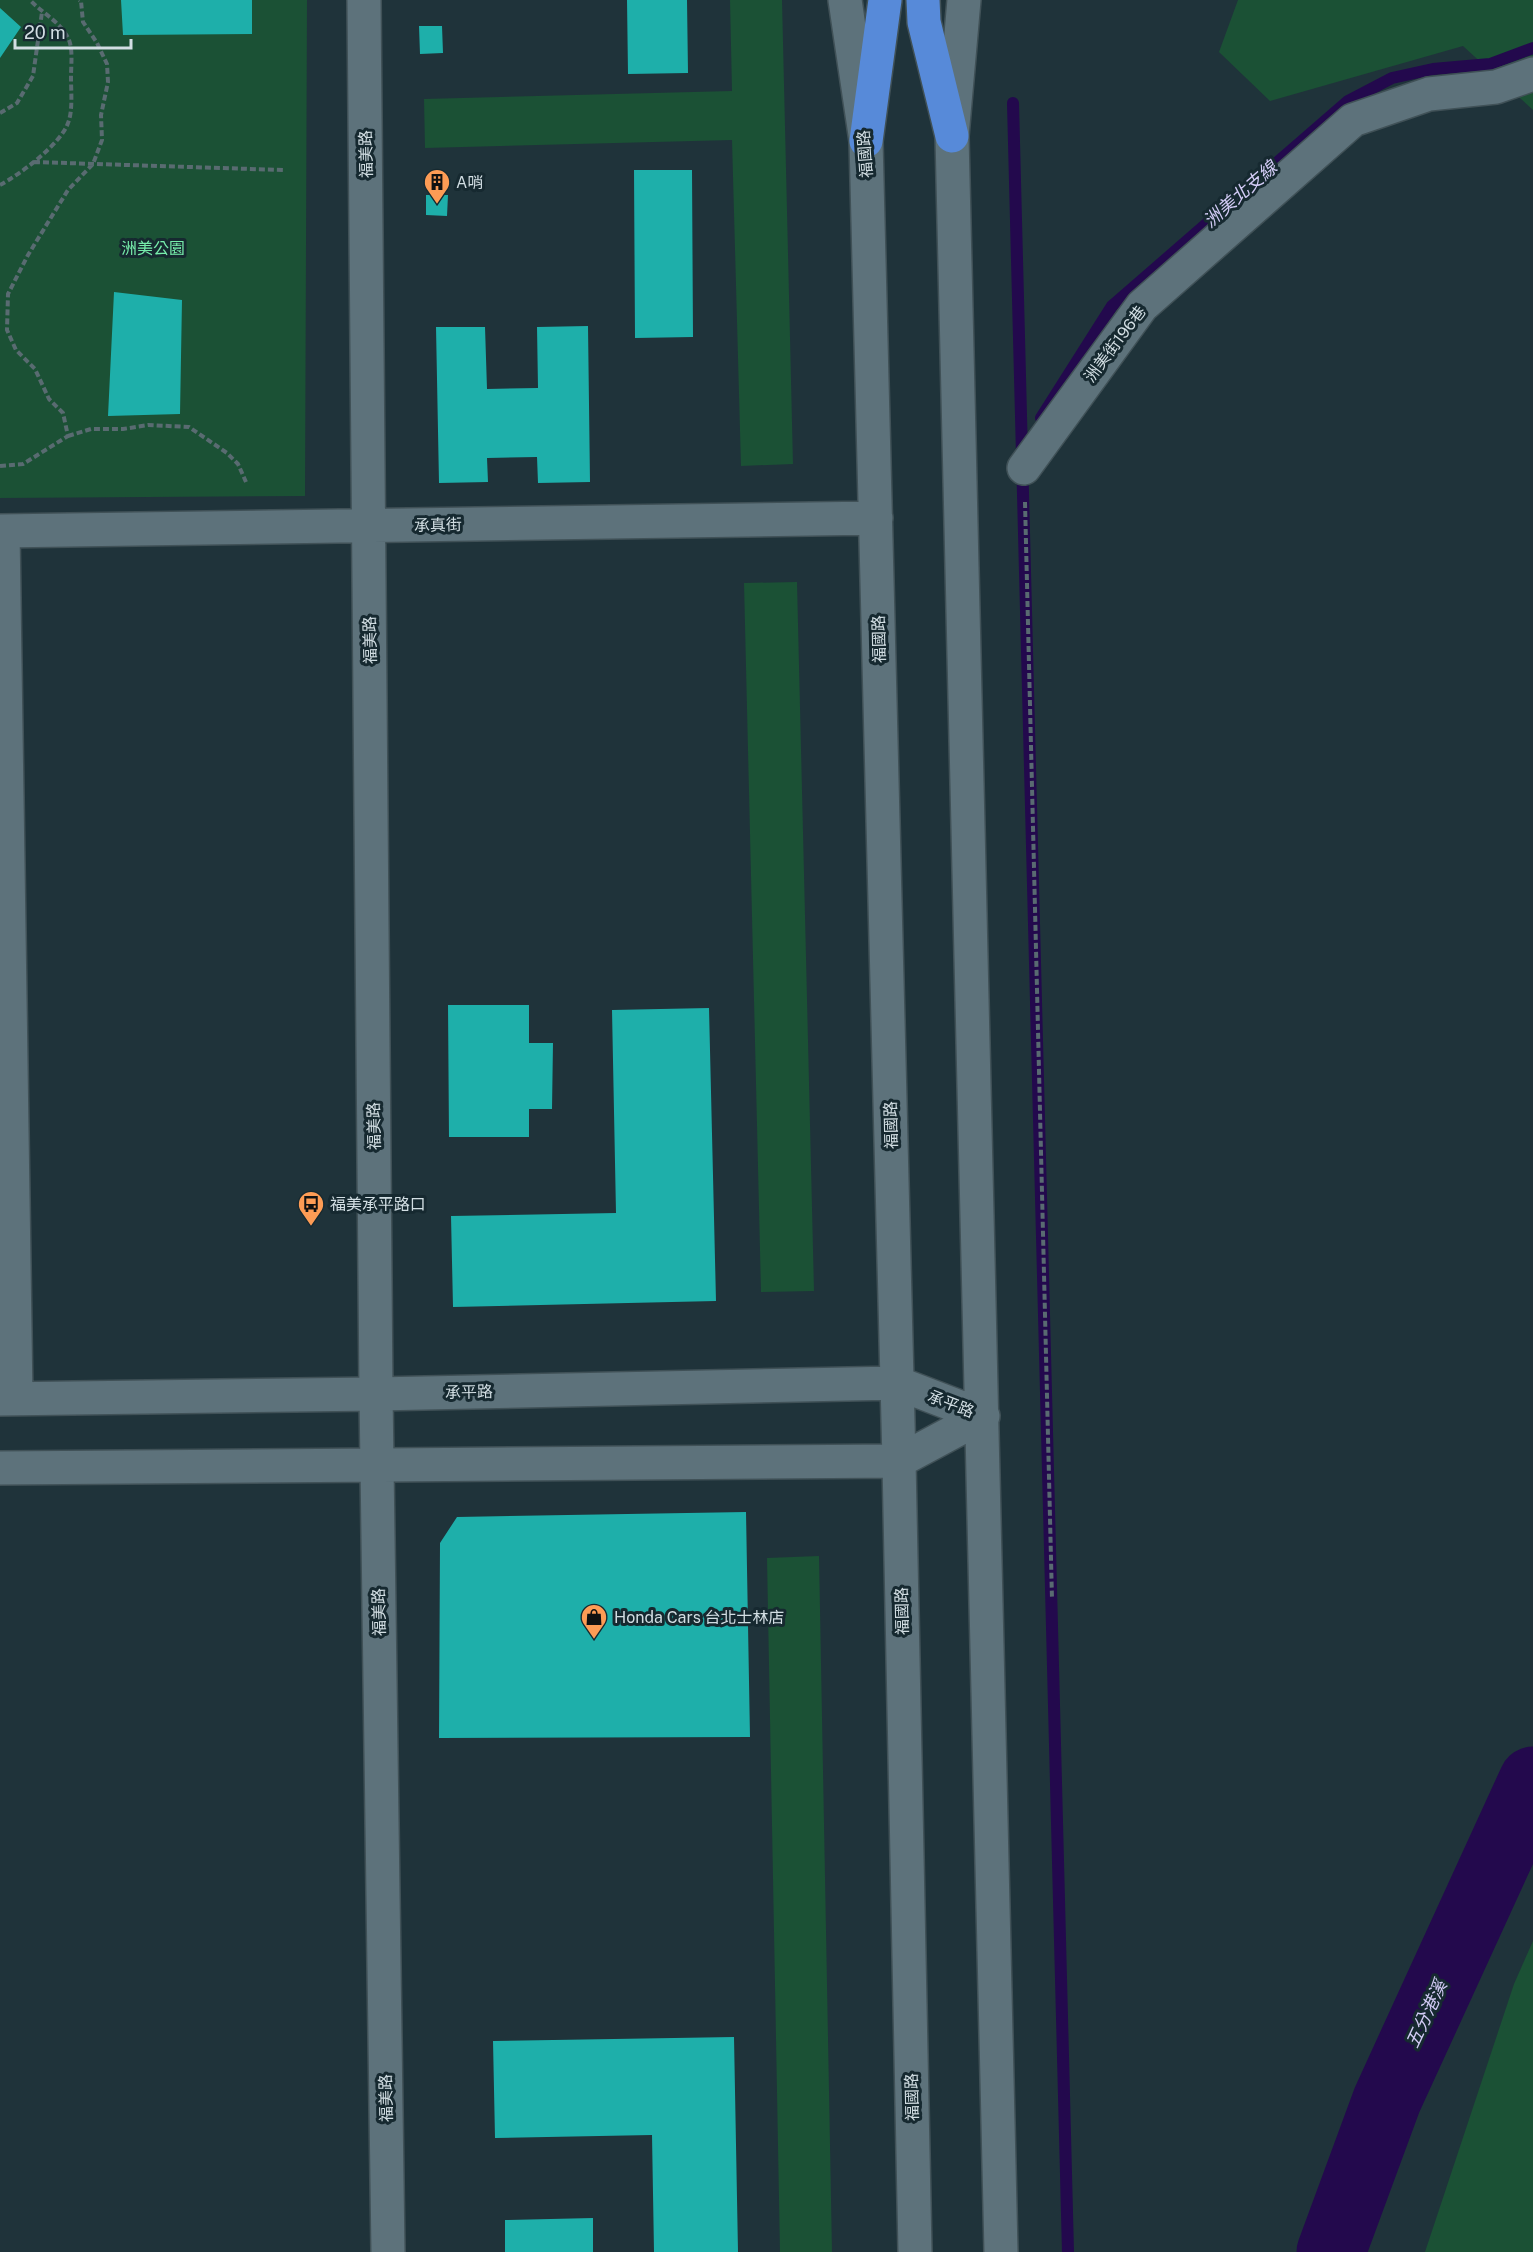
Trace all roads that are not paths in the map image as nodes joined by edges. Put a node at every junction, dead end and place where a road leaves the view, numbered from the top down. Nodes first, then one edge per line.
1 (364, 0) edge
2 (845, 0) edge
3 (885, 0) edge
4 (923, 0) edge
5 (964, 0) edge
6 (1533, 74) edge
7 (952, 136) junction
8 (866, 141) junction
9 (1024, 468) road end
10 (876, 518) junction
11 (369, 526) junction
12 (2, 531) edge
13 (897, 1383) junction
14 (376, 1394) junction
15 (8, 1399) edge
16 (983, 1416) junction
17 (899, 1461) junction
18 (377, 1464) junction
19 (0, 1468) edge
20 (388, 2252) edge
21 (915, 2252) edge
22 (1001, 2252) edge

1 - 11 street, 福美路
2 - 8 street, 福國路
3 - 8 highway
4 - 7 highway
5 - 7 street
6 - 9 street, 洲美街196巷
7 - 16 street
8 - 10 street, 福國路
10 - 11 street, 承真街
10 - 13 street, 福國路
11 - 12 street, 承真街
11 - 14 street, 福美路
12 - 15 street
13 - 14 street, 承平路
13 - 16 street, 承平路
13 - 17 street, 福國路
14 - 15 street, 承平路
14 - 18 street, 福美路
16 - 17 street, 承平路
16 - 22 street
17 - 18 street, 承平路
17 - 21 street, 福國路
18 - 19 street, 承平路
18 - 20 street, 福美路

